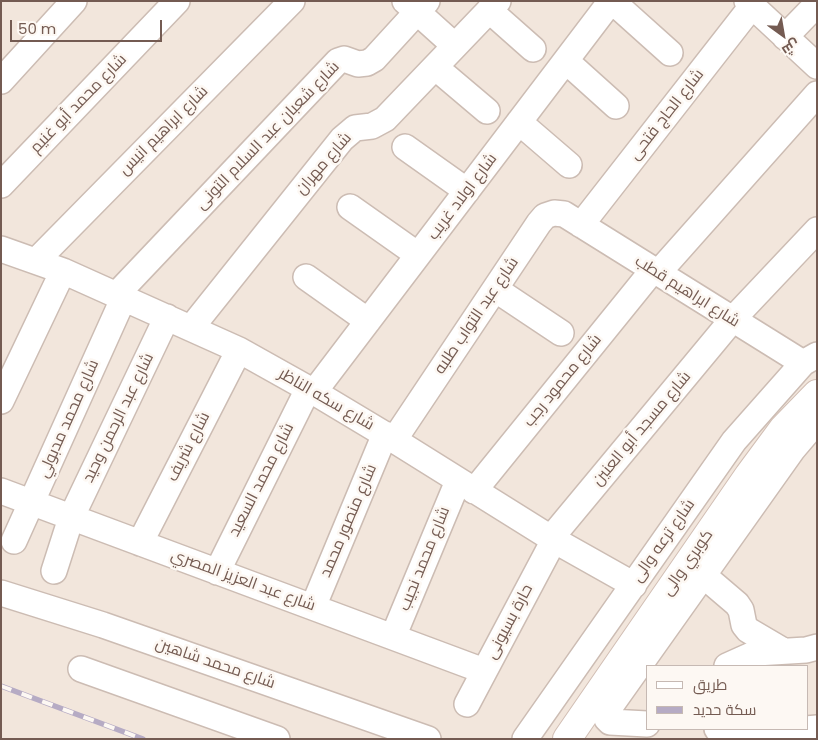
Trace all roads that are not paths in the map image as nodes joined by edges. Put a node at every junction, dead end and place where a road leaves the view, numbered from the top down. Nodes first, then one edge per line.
1 (74, 1) edge
2 (176, 1) edge
3 (292, 1) edge
4 (612, 1) edge
5 (750, 4) edge
6 (817, 4) edge
7 (416, 5) edge
8 (493, 6) edge
9 (785, 37) junction
10 (455, 46) junction
11 (533, 49) dead end
12 (670, 53) dead end
13 (566, 61) junction
14 (817, 66) edge
15 (435, 67) junction
16 (1, 81) edge
17 (817, 94) edge
18 (616, 106) dead end
19 (487, 111) dead end
20 (520, 122) junction
21 (405, 146) dead end
22 (569, 166) dead end
23 (1, 185) edge
24 (467, 191) junction
25 (350, 207) dead end
26 (576, 222) junction
27 (817, 230) edge
28 (1, 250) edge
29 (418, 255) junction
30 (36, 261) junction
31 (63, 271) junction
32 (655, 272) junction
33 (306, 277) dead end
34 (495, 289) junction
35 (120, 296) junction
36 (167, 318) junction
37 (368, 320) junction
38 (732, 320) junction
39 (191, 328) junction
40 (562, 333) dead end
41 (239, 350) junction
42 (810, 359) edge
43 (311, 390) junction
44 (817, 394) edge
45 (817, 399) edge
46 (1, 400) edge
47 (817, 421) edge
48 (390, 437) junction
49 (466, 486) junction
50 (1, 491) edge
51 (32, 503) junction
52 (71, 518) junction
53 (552, 539) junction
54 (14, 541) dead end
55 (140, 543) junction
56 (54, 571) dead end
57 (217, 572) junction
58 (703, 575) junction
59 (634, 585) junction
60 (1, 593) edge
61 (313, 607) junction
62 (393, 637) junction
63 (817, 647) edge
64 (785, 656) edge
65 (729, 665) edge
66 (81, 669) dead end
67 (484, 671) junction
68 (467, 704) dead end
69 (646, 724) edge
70 (735, 730) edge
71 (794, 730) edge
72 (277, 739) edge
73 (428, 739) edge
74 (525, 739) edge
75 (567, 739) edge
76 (576, 739) edge

1 - 16 street
2 - 23 street, شارع محمد أبو غنيم
3 - 30 street, شارع ابراهيم انيس
4 - 12 street
4 - 13 street, شارع اولاد غريب
5 - 9 street
5 - 26 street, شارع الحاج فتحى
6 - 9 street
7 - 10 street
7 - 35 street, شارع شعبان عبد السلام التونى
8 - 10 street, شارع مهران
8 - 11 street
9 - 14 street
10 - 15 street, شارع مهران
13 - 18 street
13 - 20 street, شارع اولاد غريب
15 - 19 street
15 - 39 street, شارع مهران
17 - 32 street, شارع محمود رجب
20 - 22 street
20 - 24 street, شارع اولاد غريب
21 - 24 street
24 - 29 street, شارع اولاد غريب
25 - 29 street
26 - 32 street, شارع ابراهيم قطب
26 - 34 street, شارع عبد التواب طلبه
27 - 38 street, شارع مسجد أبو العنين
28 - 30 street, شارع سكه الناظر
29 - 37 street, شارع اولاد غريب
30 - 31 street, شارع سكه الناظر
31 - 35 street, شارع سكه الناظر
31 - 46 street
32 - 38 street, شارع ابراهيم قطب
32 - 49 street, شارع محمود رجب
33 - 37 street
34 - 40 street
34 - 48 street, شارع عبد التواب طلبه
35 - 36 street, شارع سكه الناظر
35 - 51 street, شارع محمد مدبولي
36 - 39 street, شارع سكه الناظر
36 - 52 street, شارع عبد الرحمن وحيد
37 - 43 street, شارع اولاد غريب
38 - 42 street, شارع ابراهيم قطب
38 - 53 street, شارع مسجد أبو العنين
39 - 41 street, شارع سكه الناظر
41 - 43 street, شارع سكه الناظر
41 - 55 street, شارع شريف
42 - 59 street, شارع ترعه والى
43 - 48 street, شارع سكه الناظر
43 - 57 street, شارع محمد السعيد
44 - 75 main road, كوبري والى
45 - 76 main road, كوبري والى
47 - 58 street
48 - 49 street, شارع سكه الناظر
48 - 61 street, شارع منصور محمد
49 - 53 street, شارع سكه الناظر
49 - 62 street, شارع محمد نجيب
50 - 51 street, شارع عبد العزيز المصري
51 - 52 street, شارع عبد العزيز المصري
51 - 54 street, شارع محمد مدبولي
52 - 55 street, شارع عبد العزيز المصري
52 - 56 street, شارع عبد الرحمن وحيد
53 - 59 street, شارع سكه الناظر
53 - 67 street, حارة بسيونى
55 - 57 street, شارع عبد العزيز المصري
57 - 61 street, شارع عبد العزيز المصري
58 - 64 street
58 - 69 street
59 - 74 street, شارع ترعه والى
60 - 73 street, شارع محمد شاهين
61 - 62 street, شارع عبد العزيز المصري
62 - 67 street, شارع عبد العزيز المصري
63 - 64 street
64 - 65 street
66 - 72 street
67 - 68 street, حارة بسيونى
70 - 71 street

